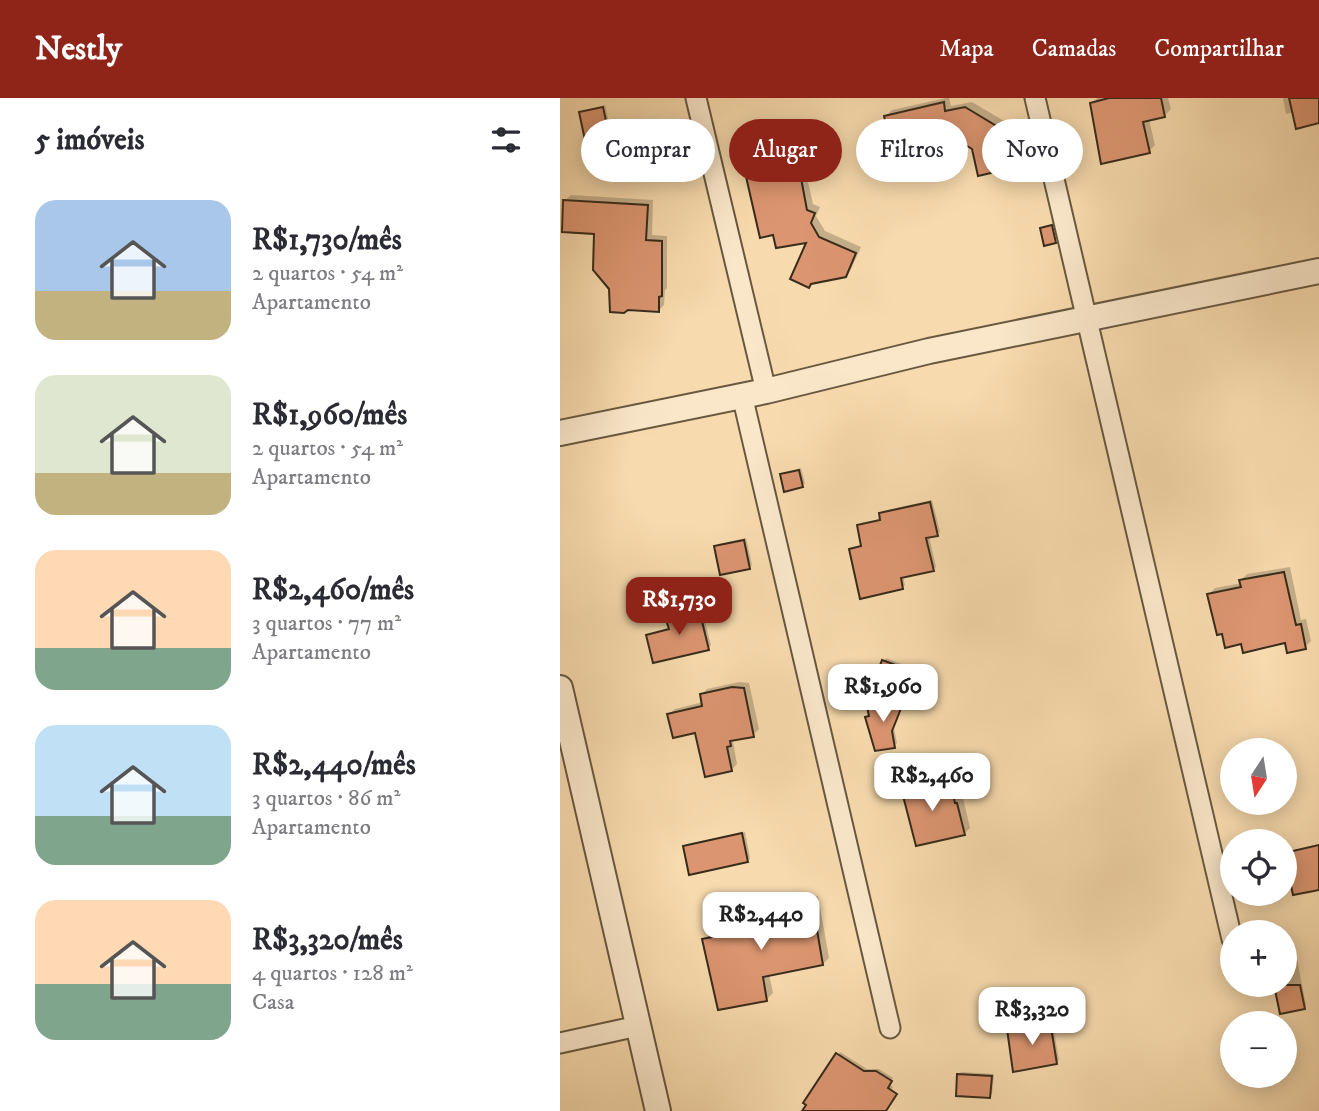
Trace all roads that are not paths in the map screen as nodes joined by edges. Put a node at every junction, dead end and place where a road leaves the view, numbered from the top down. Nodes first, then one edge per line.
1 (695, 98) edge
2 (1035, 98) edge
3 (1319, 271) edge
4 (1088, 320) junction
5 (754, 393) junction
6 (560, 433) edge
7 (560, 688) edge
8 (1228, 920) edge
9 (638, 1026) junction
10 (890, 1028) dead end
11 (560, 1043) edge
12 (658, 1111) edge

1 - 5 street
2 - 4 street
3 - 4 street
4 - 5 street
4 - 8 street
5 - 6 street
5 - 10 street
7 - 9 street
9 - 11 street
9 - 12 street

